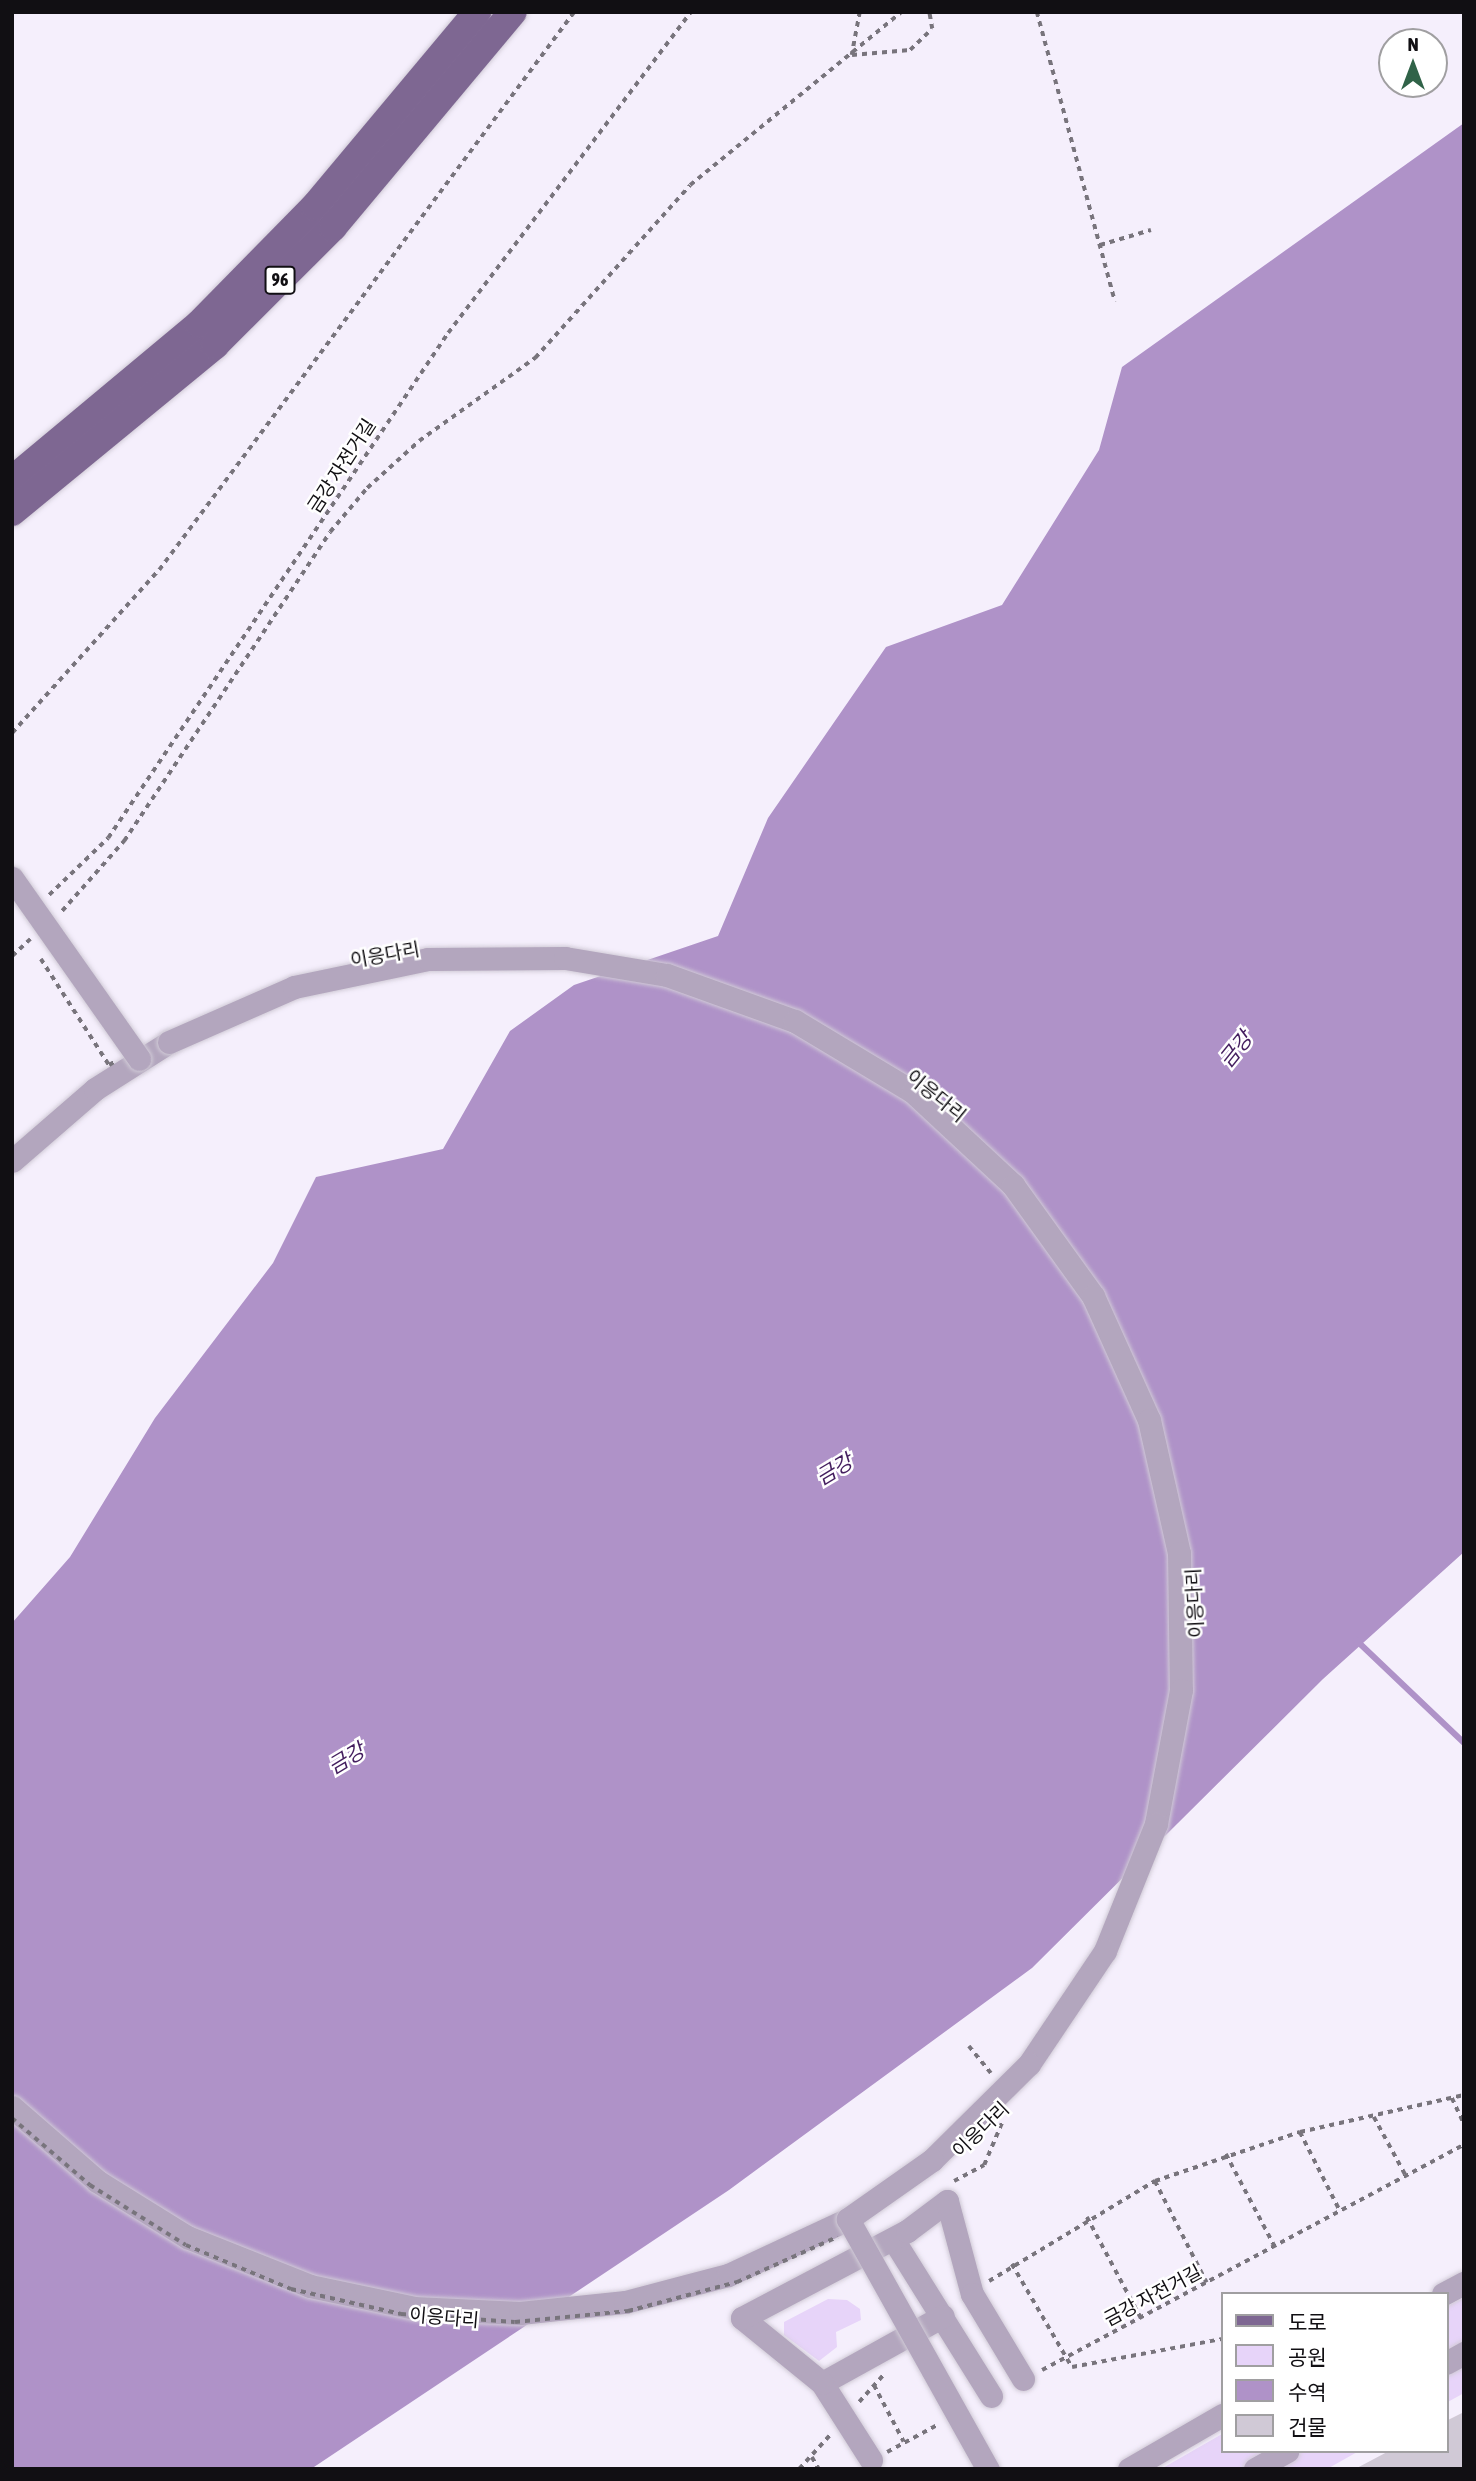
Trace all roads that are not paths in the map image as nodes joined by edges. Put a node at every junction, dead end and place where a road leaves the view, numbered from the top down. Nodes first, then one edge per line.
1 (477, 12) edge
2 (513, 12) edge
3 (12, 480) edge
4 (12, 512) edge
5 (12, 878) edge
6 (129, 1059) junction
7 (12, 1161) edge
8 (12, 2107) edge
9 (847, 2225) junction
10 (893, 2239) junction
11 (1464, 2283) edge
12 (1447, 2292) edge
13 (943, 2316) junction
14 (999, 2346) junction
15 (1464, 2353) edge
16 (1448, 2361) edge
17 (971, 2363) junction
18 (1024, 2379) road end
19 (822, 2384) junction
20 (991, 2396) dead end
21 (1220, 2416) edge
22 (1283, 2453) edge
23 (872, 2460) road end
24 (988, 2469) edge
25 (1129, 2469) edge
26 (1255, 2469) edge

1 - 3 main road, 96
2 - 4 main road, 96
5 - 6 street, bridge
6 - 7 street, 이응다리
6 - 9 street, 이응다리, bridge
8 - 9 street, 이응다리
9 - 24 street, bridge
10 - 13 street
10 - 14 street
10 - 19 street
11 - 12 street
13 - 17 street
13 - 19 street
14 - 17 street
14 - 18 street
15 - 16 street
17 - 20 street
19 - 23 street
21 - 25 street
22 - 26 street

